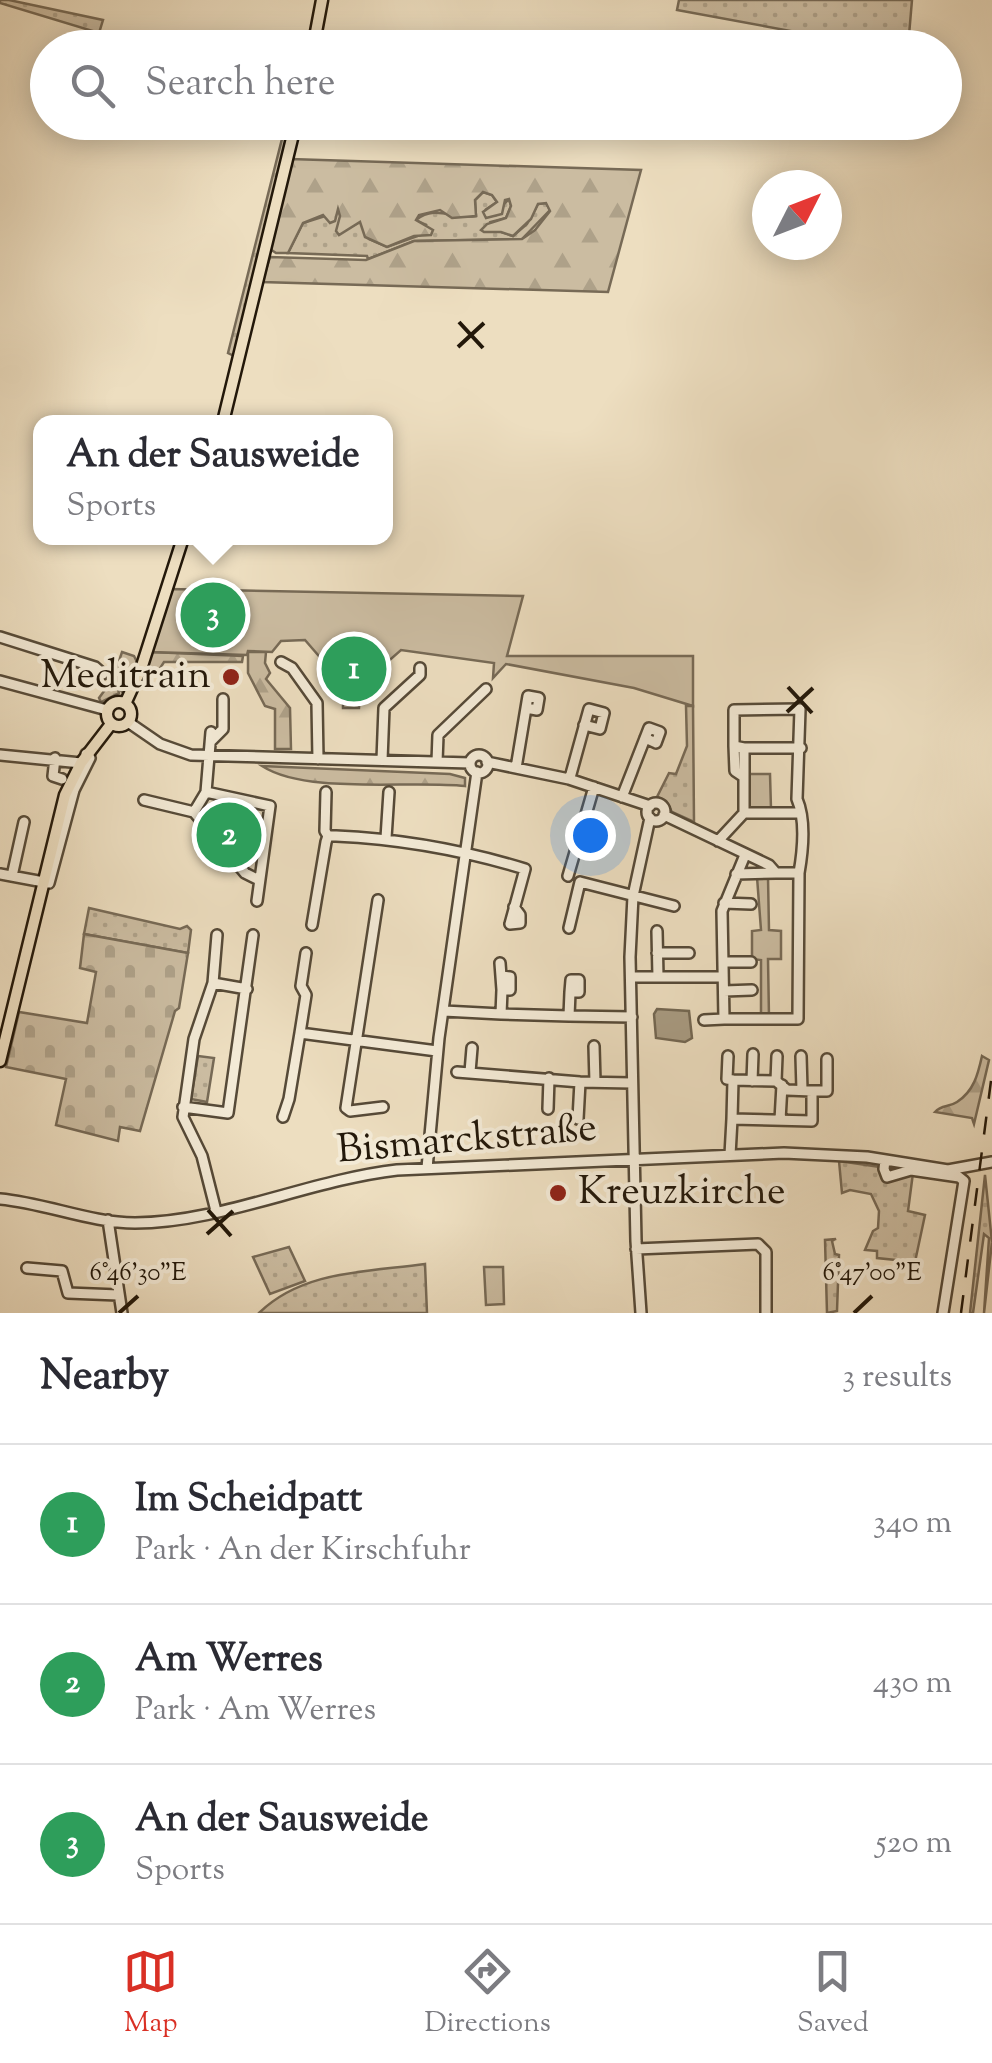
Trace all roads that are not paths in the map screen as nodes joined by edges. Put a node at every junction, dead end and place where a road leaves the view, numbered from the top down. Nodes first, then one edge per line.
1 (322, 0) edge
2 (317, 30) edge
3 (292, 140) edge
4 (225, 415) edge
5 (181, 545) edge
6 (0, 639) edge
7 (281, 662) dead end
8 (420, 668) dead end
9 (103, 674) dead end
10 (0, 681) edge
11 (486, 689) dead end
12 (223, 699) dead end
13 (125, 704) junction
14 (526, 708) dead end
15 (107, 710) junction
16 (128, 722) junction
17 (111, 724) junction
18 (584, 724) dead end
19 (645, 738) dead end
20 (739, 747) junction
21 (800, 748) junction
22 (0, 755) edge
23 (211, 756) junction
24 (56, 758) junction
25 (83, 758) junction
26 (318, 759) junction
27 (382, 760) junction
28 (437, 762) junction
29 (470, 763) junction
30 (483, 768) junction
31 (514, 768) junction
32 (62, 779) dead end
33 (569, 779) junction
34 (594, 787) junction
35 (206, 792) junction
36 (326, 792) dead end
37 (389, 792) dead end
38 (622, 797) junction
39 (144, 800) dead end
40 (194, 812) junction
41 (744, 813) junction
42 (801, 813) junction
43 (653, 814) junction
44 (24, 822) dead end
45 (328, 836) junction
46 (386, 838) junction
47 (718, 841) junction
48 (466, 853) junction
49 (746, 855) junction
50 (799, 872) junction
51 (776, 873) junction
52 (0, 874) edge
53 (736, 874) junction
54 (12, 876) junction
55 (568, 876) dead end
56 (259, 880) junction
57 (42, 884) junction
58 (632, 896) junction
59 (378, 900) dead end
60 (257, 901) dead end
61 (724, 903) junction
62 (751, 904) dead end
63 (674, 906) dead end
64 (514, 907) dead end
65 (312, 926) dead end
66 (569, 928) dead end
67 (656, 931) dead end
68 (722, 932) junction
69 (738, 932) dead end
70 (216, 935) dead end
71 (253, 935) dead end
72 (306, 953) dead end
73 (657, 953) junction
74 (689, 953) dead end
75 (723, 962) junction
76 (751, 962) dead end
77 (500, 963) dead end
78 (631, 977) junction
79 (658, 977) junction
80 (724, 977) junction
81 (213, 983) junction
82 (247, 988) junction
83 (752, 990) dead end
84 (724, 991) junction
85 (570, 992) dead end
86 (5, 1011) edge
87 (444, 1012) junction
88 (502, 1014) junction
89 (569, 1016) junction
90 (632, 1017) junction
91 (724, 1019) junction
92 (704, 1020) dead end
93 (300, 1033) junction
94 (357, 1040) junction
95 (594, 1046) dead end
96 (472, 1048) dead end
97 (437, 1051) junction
98 (753, 1054) dead end
99 (728, 1056) dead end
100 (777, 1056) dead end
101 (801, 1056) dead end
102 (826, 1059) dead end
103 (0, 1061) edge
104 (457, 1072) dead end
105 (470, 1072) junction
106 (550, 1078) junction
107 (733, 1080) junction
108 (752, 1080) junction
109 (580, 1082) junction
110 (594, 1082) junction
111 (632, 1083) junction
112 (779, 1083) junction
113 (807, 1091) junction
114 (183, 1107) junction
115 (382, 1107) dead end
116 (548, 1109) dead end
117 (283, 1117) dead end
118 (578, 1118) dead end
119 (732, 1119) junction
120 (780, 1120) junction
121 (730, 1155) junction
122 (633, 1158) junction
123 (885, 1160) junction
124 (992, 1162) edge
125 (427, 1168) junction
126 (0, 1199) edge
127 (216, 1211) junction
128 (108, 1220) junction
129 (636, 1249) junction
130 (27, 1268) dead end
131 (118, 1295) junction
132 (122, 1313) edge
133 (640, 1313) edge
134 (766, 1313) edge
135 (943, 1313) edge

1 - 2 main road
3 - 4 main road
5 - 13 main road
6 - 9 street
7 - 26 street
8 - 27 street
10 - 15 street
11 - 28 street
12 - 23 street
13 - 15 main road
13 - 16 main road
14 - 31 street
15 - 17 main road
16 - 17 main road
16 - 23 street
17 - 25 main road
18 - 33 street
19 - 38 street
20 - 21 street
20 - 21 street
20 - 41 street
21 - 42 street
22 - 24 street
23 - 26 street
23 - 35 street
24 - 25 street
24 - 32 street
25 - 57 main road
26 - 27 street
27 - 28 street
28 - 29 street
29 - 30 street
29 - 30 street
30 - 31 street
30 - 48 street
31 - 33 street
33 - 34 street
34 - 38 street
34 - 55 street
35 - 40 street
35 - 56 street
36 - 45 street
37 - 46 street
38 - 43 street
39 - 40 street
40 - 56 street
41 - 42 street
41 - 47 street
42 - 50 street
43 - 47 street
43 - 58 street
44 - 54 street
45 - 46 street
45 - 65 street
46 - 48 street
47 - 49 street
48 - 64 street
48 - 87 street
49 - 51 street
49 - 53 street
50 - 51 street
50 - 91 street
51 - 53 street
52 - 54 street
53 - 61 street
54 - 57 street
56 - 60 street
57 - 86 main road
58 - 63 street
58 - 66 street
58 - 78 street
59 - 94 street
61 - 62 street
61 - 68 street
67 - 73 street
68 - 69 street
68 - 75 street
70 - 81 street
71 - 82 street
72 - 93 street
73 - 74 street
73 - 79 street
75 - 76 street
75 - 80 street
77 - 88 street
78 - 79 street
78 - 90 street
79 - 80 street
80 - 84 street
81 - 82 street
81 - 114 street
82 - 114 street
83 - 84 street
84 - 91 street
85 - 89 street
86 - 103 main road
87 - 88 street
87 - 97 street
88 - 89 street
89 - 90 street
90 - 111 street
91 - 92 street
93 - 94 street
93 - 117 street
94 - 97 street
94 - 115 street
95 - 110 street
96 - 105 street
97 - 125 street
98 - 108 street
99 - 107 street
100 - 112 street
101 - 113 street
102 - 113 street
104 - 105 street
105 - 106 street
106 - 109 street
106 - 116 street
107 - 108 street
107 - 119 street
108 - 112 street
109 - 110 street
109 - 118 street
110 - 111 street
111 - 122 street
112 - 113 street
112 - 120 street
113 - 120 street
114 - 127 street
119 - 120 street
119 - 121 street
121 - 122 street, Bismarckstraße
121 - 123 street, Bismarckstraße
122 - 125 street, Bismarckstraße
122 - 129 street
123 - 124 street, Bismarckstraße
123 - 135 street, Bismarckstraße
125 - 127 street, Bismarckstraße
126 - 128 street, Bismarckstraße
127 - 128 street, Bismarckstraße
128 - 131 street
129 - 133 street
129 - 134 street
130 - 131 street
131 - 132 street

